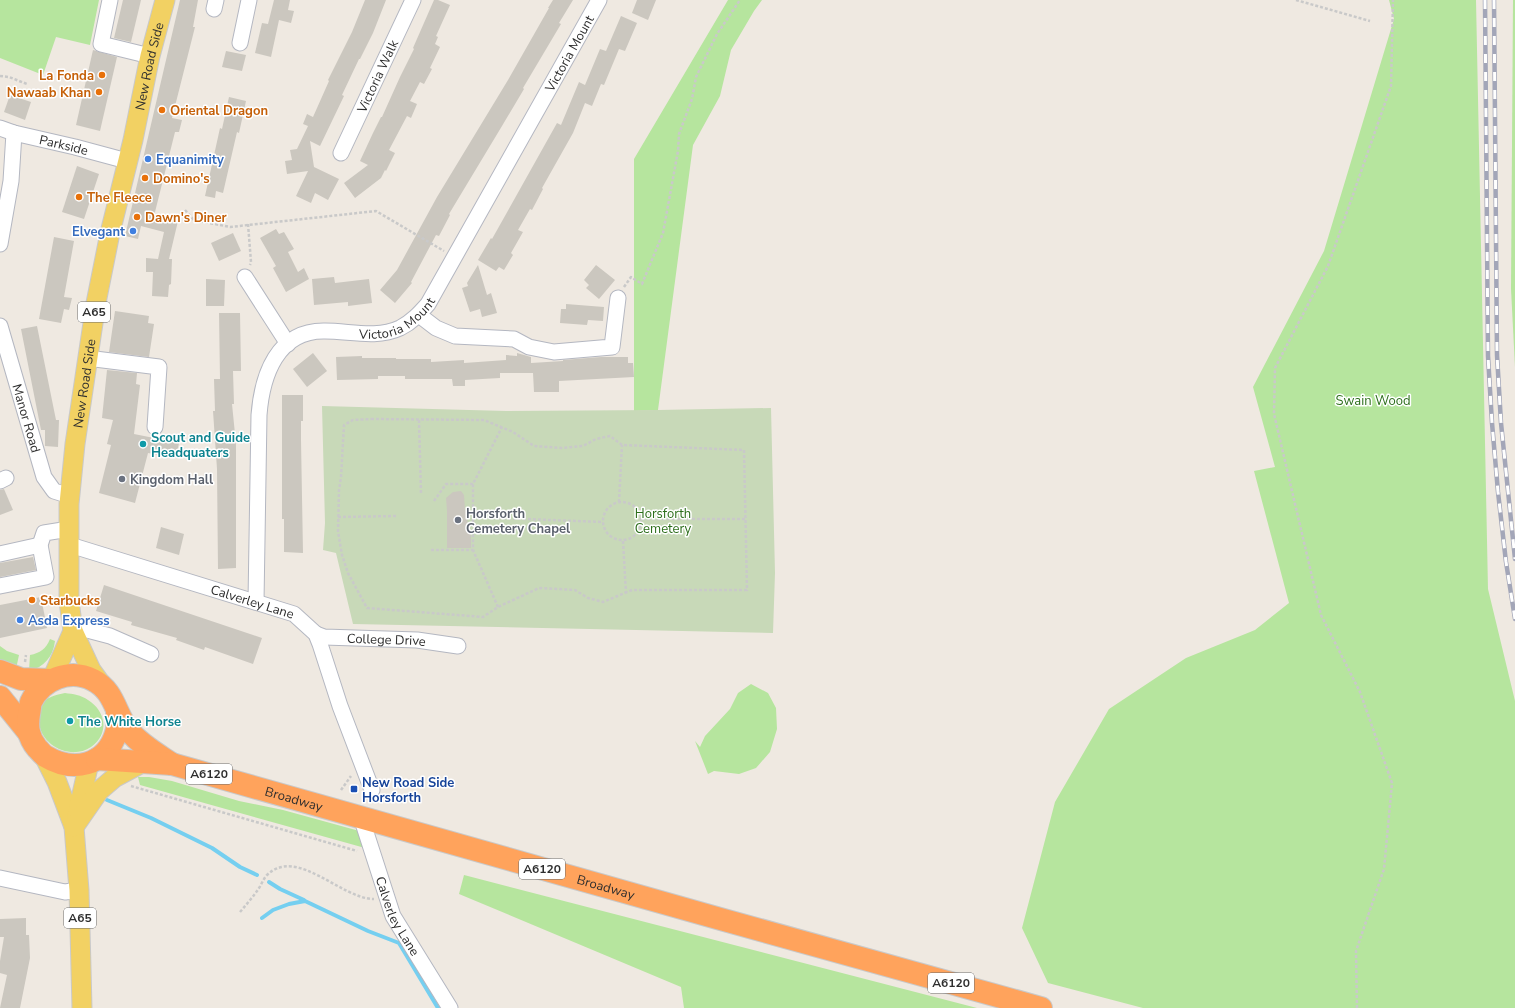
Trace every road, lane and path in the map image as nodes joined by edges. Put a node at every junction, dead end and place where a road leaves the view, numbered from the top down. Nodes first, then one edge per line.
1 (110, 0) edge
2 (165, 0) edge
3 (249, 0) edge
4 (413, 0) edge
5 (599, 0) edge
6 (740, 0) edge
7 (1296, 0) edge
8 (1393, 0) edge
9 (1370, 21) dead end
10 (240, 43) dead end
11 (150, 56) junction
12 (0, 76) edge
13 (27, 84) dead end
14 (7, 130) edge
15 (341, 153) dead end
16 (127, 161) junction
17 (185, 210) dead end
18 (248, 224) junction
19 (0, 244) edge
20 (454, 257) junction
21 (245, 277) joint
22 (618, 298) joint
23 (419, 315) junction
24 (0, 326) edge
25 (288, 344) junction
26 (87, 358) junction
27 (419, 420) junction
28 (155, 427) dead end
29 (502, 427) junction
30 (622, 445) junction
31 (473, 484) junction
32 (421, 495) dead end
33 (70, 496) junction
34 (434, 501) dead end
35 (619, 502) junction
36 (397, 516) dead end
37 (338, 517) junction
38 (473, 517) junction
39 (642, 519) junction
40 (745, 519) junction
41 (603, 522) junction
42 (70, 537) junction
43 (623, 541) junction
44 (40, 545) junction
45 (431, 550) dead end
46 (473, 550) junction
47 (0, 554) edge
48 (0, 586) edge
49 (626, 593) junction
50 (256, 602) junction
51 (498, 607) junction
52 (73, 628) junction
53 (316, 634) junction
54 (458, 646) dead end
55 (151, 654) dead end
56 (0, 671) edge
57 (52, 680) junction
58 (104, 688) junction
59 (0, 697) edge
60 (117, 712) junction
61 (29, 733) junction
62 (44, 756) junction
63 (93, 761) junction
64 (142, 763) junction
65 (172, 764) junction
66 (125, 786) dead end
67 (372, 790) dead end
68 (361, 817) junction
69 (74, 827) junction
70 (373, 856) junction
71 (0, 878) edge
72 (79, 890) junction
73 (386, 896) junction
74 (240, 912) dead end
75 (82, 1008) edge
76 (450, 1008) edge
77 (1041, 1008) edge
78 (1357, 1008) edge

1 - 11 street
2 - 11 main road, New Road Side / A65
3 - 10 street
4 - 15 street, Victoria Walk
5 - 20 street, Victoria Mount
6 - 22 path
7 - 9 path
8 - 78 path
11 - 16 main road, New Road Side / A65
12 - 13 path
14 - 16 street, Parkside
14 - 19 street
16 - 26 main road, New Road Side / A65
17 - 18 path
18 - 20 path
18 - 21 path
20 - 23 street, Victoria Mount
21 - 25 street
22 - 23 street
23 - 25 street, Victoria Mount
24 - 33 street, Manor Road
25 - 50 street, Victoria Mount
26 - 28 street
26 - 33 main road, New Road Side / A65
27 - 29 path
27 - 32 path
27 - 37 path
29 - 30 path
29 - 31 path
30 - 35 path
30 - 40 path
31 - 34 path
31 - 38 path
33 - 42 main road, New Road Side / A65
35 - 39 path
35 - 41 path
36 - 37 path
37 - 51 path
38 - 41 path
38 - 46 path
39 - 40 path
39 - 43 path
40 - 49 path
41 - 43 path
42 - 44 street
42 - 50 street, Calverley Lane
42 - 52 main road, New Road Side / A65
43 - 49 path
44 - 47 street
44 - 48 street
45 - 46 path
46 - 51 path
49 - 51 path
50 - 53 street, Calverley Lane
52 - 55 street
52 - 57 main road
52 - 58 main road, New Road Side / A65
53 - 54 street, College Drive
53 - 67 street, Calverley Lane
56 - 57 highway
57 - 58 highway
57 - 61 highway
58 - 60 highway
59 - 61 highway
60 - 63 highway
60 - 65 highway, A6120
61 - 62 highway
62 - 63 highway
62 - 69 main road, A65
63 - 64 highway, A6120
63 - 69 main road, A65
64 - 65 highway, A6120
64 - 69 main road
65 - 68 highway, Broadway / A6120
66 - 70 path
68 - 70 street, Calverley Lane
68 - 77 highway, Broadway / A6120
69 - 72 main road, A65
70 - 73 street, Calverley Lane
71 - 72 street
72 - 75 main road, A65
73 - 74 path
73 - 76 street, Calverley Lane

